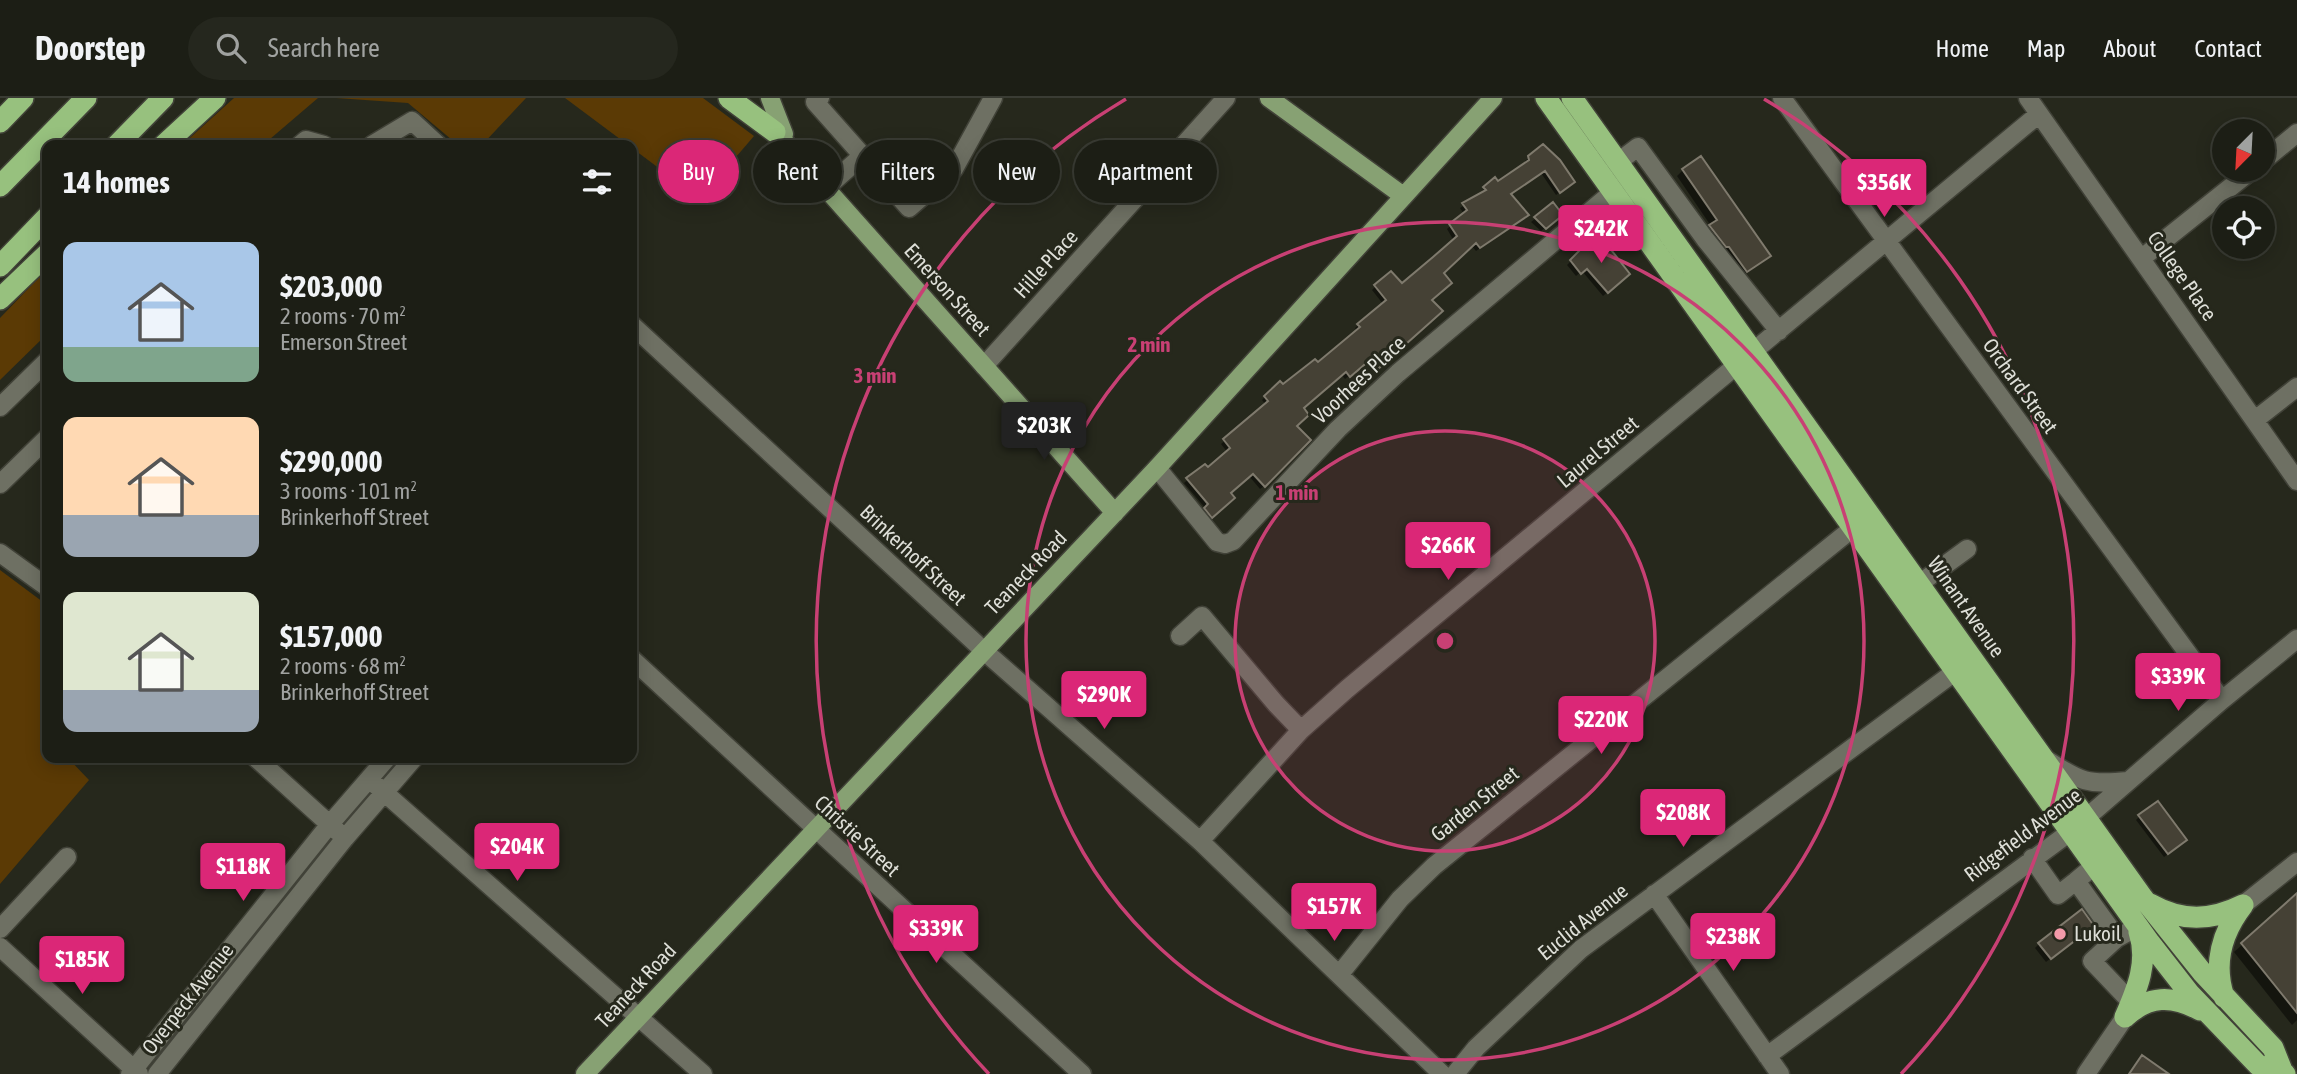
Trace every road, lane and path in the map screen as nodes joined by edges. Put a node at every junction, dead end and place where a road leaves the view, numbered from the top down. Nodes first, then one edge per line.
1 (23, 98) edge
2 (86, 98) edge
3 (163, 98) edge
4 (215, 98) edge
5 (729, 98) edge
6 (745, 98) edge
7 (770, 98) edge
8 (820, 98) edge
9 (993, 98) edge
10 (1226, 98) edge
11 (1269, 98) edge
12 (1493, 98) edge
13 (1546, 98) edge
14 (1572, 98) edge
15 (1782, 98) edge
16 (2028, 98) edge
17 (2039, 114) junction
18 (0, 122) edge
19 (775, 132) junction
20 (2297, 133) edge
21 (45, 140) edge
22 (122, 140) edge
23 (169, 140) edge
24 (380, 140) edge
25 (433, 140) edge
26 (782, 140) edge
27 (788, 140) edge
28 (42, 143) edge
29 (856, 149) edge
30 (2275, 151) edge
31 (959, 160) edge
32 (856, 161) edge
33 (1618, 162) junction
34 (842, 174) edge
35 (2237, 182) edge
36 (0, 186) edge
37 (1613, 192) junction
38 (1402, 195) junction
39 (838, 203) edge
40 (42, 222) edge
41 (1705, 239) junction
42 (1886, 242) junction
43 (1684, 255) junction
44 (2142, 258) junction
45 (42, 259) edge
46 (0, 266) edge
47 (1729, 269) junction
48 (1707, 287) junction
49 (0, 299) edge
50 (637, 330) edge
51 (1780, 331) junction
52 (1746, 359) junction
53 (42, 366) edge
54 (984, 366) junction
55 (2297, 387) edge
56 (0, 407) edge
57 (2255, 420) junction
58 (42, 443) edge
59 (1157, 468) junction
60 (2297, 481) edge
61 (0, 484) edge
62 (1115, 513) junction
63 (1853, 528) junction
64 (1967, 549) dead end
65 (0, 552) edge
66 (42, 583) edge
67 (1919, 584) junction
68 (1180, 636) dead end
69 (2297, 639) edge
70 (983, 650) junction
71 (637, 664) edge
72 (1956, 671) junction
73 (2222, 700) junction
74 (1301, 730) junction
75 (2042, 756) junction
76 (262, 763) edge
77 (383, 763) edge
78 (410, 763) edge
79 (369, 779) junction
80 (2128, 781) junction
81 (385, 793) junction
82 (330, 824) junction
83 (2078, 825) junction
84 (815, 828) junction
85 (345, 838) junction
86 (1200, 841) junction
87 (67, 857) dead end
88 (2032, 858) junction
89 (2297, 862) edge
90 (2094, 866) junction
91 (2076, 881) junction
92 (1654, 894) junction
93 (2143, 898) junction
94 (2243, 905) junction
95 (2137, 927) junction
96 (0, 929) edge
97 (2117, 938) junction
98 (0, 947) edge
99 (212, 972) junction
100 (1339, 975) junction
101 (228, 985) junction
102 (2225, 999) junction
103 (2128, 1009) junction
104 (638, 1016) junction
105 (2211, 1017) junction
106 (1768, 1056) junction
107 (134, 1072) edge
108 (2284, 1073) edge
109 (157, 1074) edge
110 (585, 1074) edge
111 (703, 1074) edge
112 (1082, 1074) edge
113 (1441, 1074) edge
114 (1455, 1074) edge
115 (1780, 1074) edge
116 (2086, 1074) edge

1 - 18 highway
2 - 21 highway
3 - 22 highway
4 - 23 highway
5 - 19 highway
6 - 19 main road, Emerson Street
7 - 27 main road
8 - 29 street
9 - 31 street
10 - 54 street, Hille Place
11 - 38 main road
12 - 38 main road, Teaneck Road
13 - 37 highway, Winant Avenue
14 - 33 highway, Winant Avenue
15 - 42 street, Orchard Street
16 - 17 street, College Place
17 - 42 street, Laurel Street
17 - 44 street, College Place
19 - 26 main road, Emerson Street
20 - 30 street
24 - 25 street
28 - 36 highway
32 - 34 street
33 - 41 street
33 - 43 highway, Winant Avenue
35 - 44 street
37 - 52 highway, Winant Avenue
37 - 59 street, Voorhees Place
38 - 59 main road, Teaneck Road
39 - 54 main road, Emerson Street
40 - 46 highway
41 - 43 street
41 - 47 street
42 - 51 street, Laurel Street
42 - 73 street, Orchard Street
43 - 48 highway, Winant Avenue
44 - 57 street, College Place
45 - 49 highway
47 - 48 street
47 - 51 street
48 - 52 highway, Winant Avenue
50 - 70 street, Brinkerhoff Street
51 - 52 street, Laurel Street
52 - 63 highway, Winant Avenue
52 - 67 highway, Winant Avenue
52 - 74 street, Laurel Street
53 - 56 street
54 - 62 main road, Emerson Street
55 - 57 street
57 - 60 street, College Place
58 - 61 street
59 - 62 main road, Teaneck Road
62 - 70 main road, Teaneck Road
63 - 72 highway, Winant Avenue
63 - 100 street, Garden Street
64 - 67 street
65 - 66 street
67 - 75 highway, Winant Avenue
68 - 74 street
69 - 73 street, Ridgefield Avenue
70 - 84 main road, Teaneck Road
70 - 86 street, Brinkerhoff Street
71 - 84 street, Christie Street
72 - 83 highway, Winant Avenue
72 - 92 street, Euclid Avenue
73 - 80 street, Ridgefield Avenue
74 - 86 street, Laurel Street
75 - 80 street
75 - 83 highway, Winant Avenue
76 - 82 street
77 - 79 street, Overpeck Avenue
78 - 81 street, Overpeck Avenue
79 - 81 street
79 - 82 street, Overpeck Avenue
80 - 83 street, Ridgefield Avenue
81 - 85 street, Overpeck Avenue
81 - 104 street
82 - 85 street
82 - 99 street, Overpeck Avenue
83 - 88 street, Ridgefield Avenue
83 - 90 highway, Winant Avenue
83 - 93 highway, Winant Avenue
84 - 104 main road, Teaneck Road
84 - 112 street, Christie Street
85 - 101 street, Overpeck Avenue
86 - 100 street, Brinkerhoff Street
87 - 96 street
88 - 91 street
88 - 106 street, Ridgefield Avenue
89 - 94 street
90 - 91 street
90 - 95 highway, Winant Avenue
91 - 97 street
92 - 106 street
92 - 114 street, Euclid Avenue
93 - 94 highway
93 - 102 highway, Winant Avenue
94 - 102 highway
95 - 97 street
95 - 103 highway
95 - 105 highway, Winant Avenue
97 - 103 street
98 - 107 street
99 - 101 street
99 - 107 street, Overpeck Avenue
100 - 113 street, Brinkerhoff Street
101 - 109 street, Overpeck Avenue
102 - 108 highway, Winant Avenue
103 - 105 highway
103 - 116 street
104 - 110 main road, Teaneck Road
104 - 111 street
105 - 108 highway, Winant Avenue
106 - 115 street

